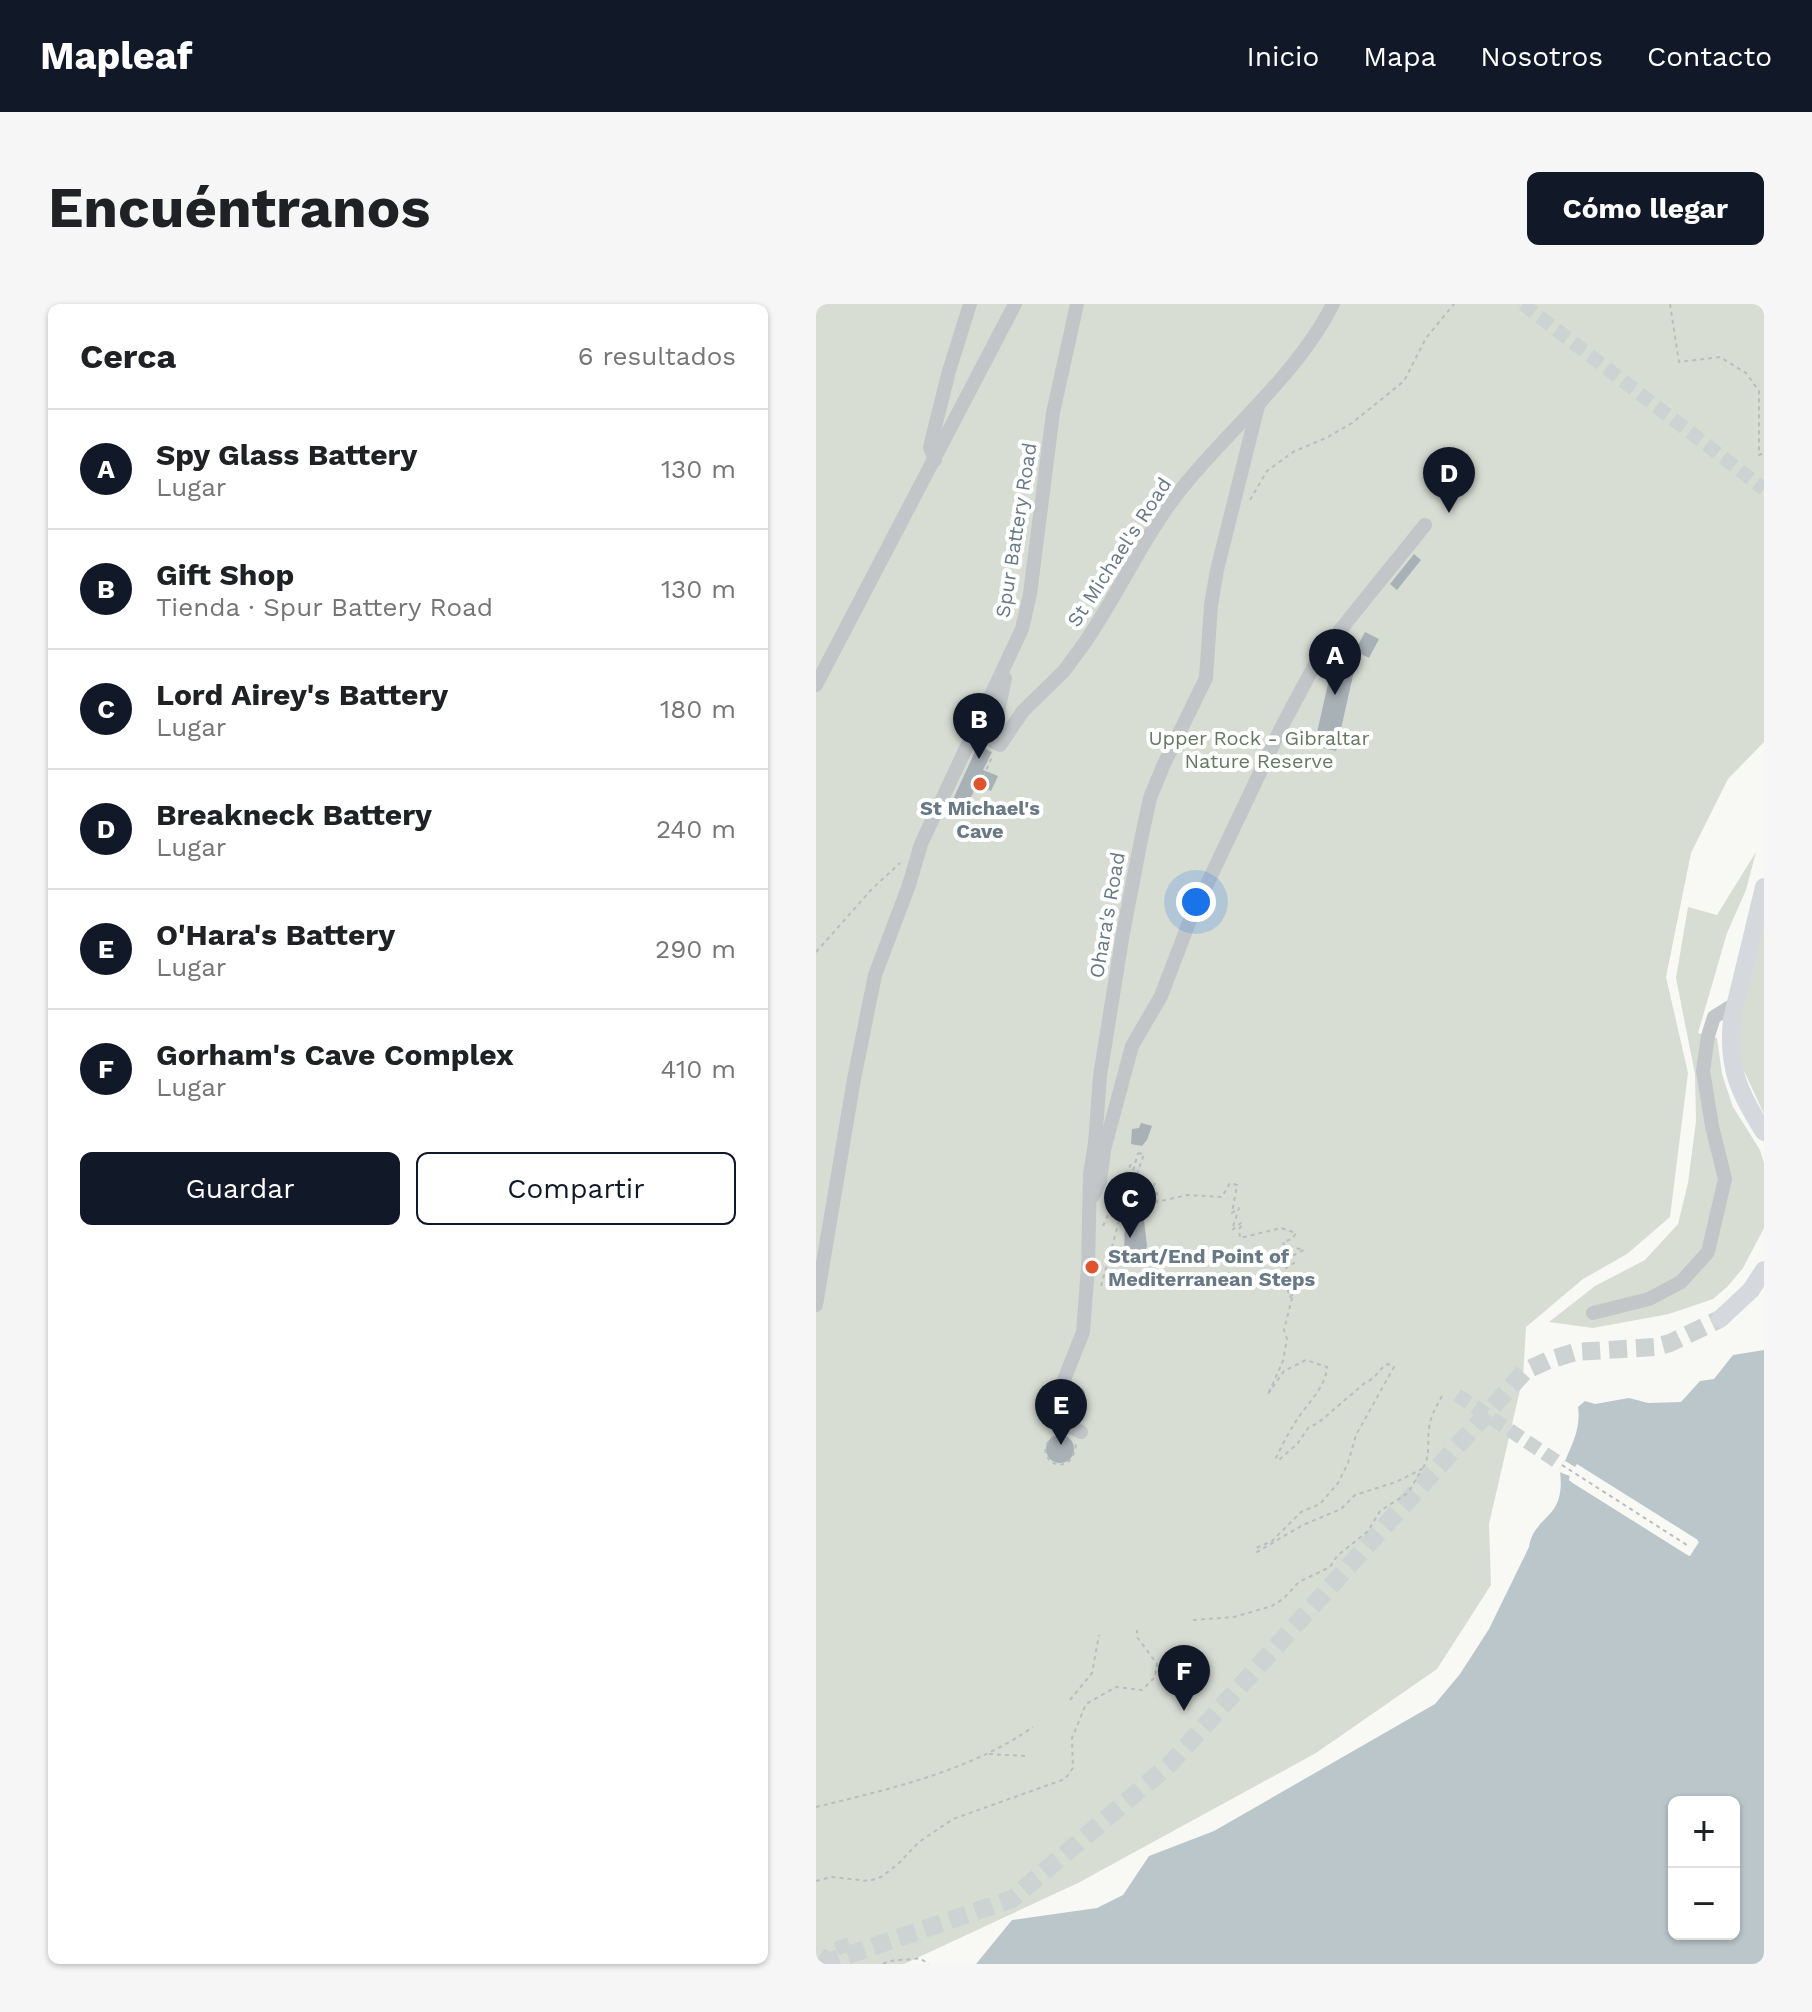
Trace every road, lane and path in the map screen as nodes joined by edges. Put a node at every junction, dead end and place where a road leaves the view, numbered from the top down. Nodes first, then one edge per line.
1 (970, 304) edge
2 (1015, 304) edge
3 (1077, 304) edge
4 (1333, 304) edge
5 (1454, 304) edge
6 (1670, 304) edge
7 (1258, 406) junction
8 (1764, 453) edge
9 (935, 460) junction
10 (1245, 508) dead end
11 (1425, 525) dead end
12 (1010, 654) junction
13 (816, 685) edge
14 (998, 745) junction
15 (980, 784) dead end
16 (899, 864) dead end
17 (1764, 887) edge
18 (816, 952) edge
19 (1735, 1004) junction
20 (1764, 1132) edge
21 (1136, 1161) junction
22 (1091, 1200) junction
23 (1103, 1226) dead end
24 (1108, 1261) dead end
25 (1764, 1270) edge
26 (816, 1305) edge
27 (1593, 1313) dead end
28 (1720, 1319) tunnel mouth
29 (1442, 1396) dead end
30 (1081, 1432) joint
31 (1054, 1436) dead end
32 (1562, 1465) tunnel mouth
33 (1422, 1469) junction
34 (1690, 1547) dead end
35 (1193, 1620) dead end
36 (1137, 1630) dead end
37 (1099, 1635) dead end
38 (1070, 1700) dead end
39 (1033, 1727) dead end
40 (988, 1754) junction
41 (1025, 1756) dead end
42 (816, 1807) edge
43 (816, 1881) edge
44 (883, 1964) edge
45 (929, 1964) edge

1 - 9 street
2 - 9 street
3 - 12 street, Spur Battery Road
4 - 7 street, St Michael's Road
5 - 10 path
6 - 8 path
7 - 14 street, St Michael's Road
7 - 22 street, Ohara's Road
9 - 13 street
11 - 22 street
12 - 14 street
12 - 26 street, Spur Battery Road
14 - 15 path
16 - 18 path
17 - 19 main road
19 - 20 main road
19 - 27 street
21 - 23 path
21 - 24 path
21 - 33 path
22 - 30 street, Ohara's Road
25 - 28 main road
29 - 33 path
30 - 31 path
32 - 34 path
33 - 35 path
36 - 43 path
37 - 38 path
39 - 40 path
40 - 41 path
40 - 42 path
44 - 45 path

